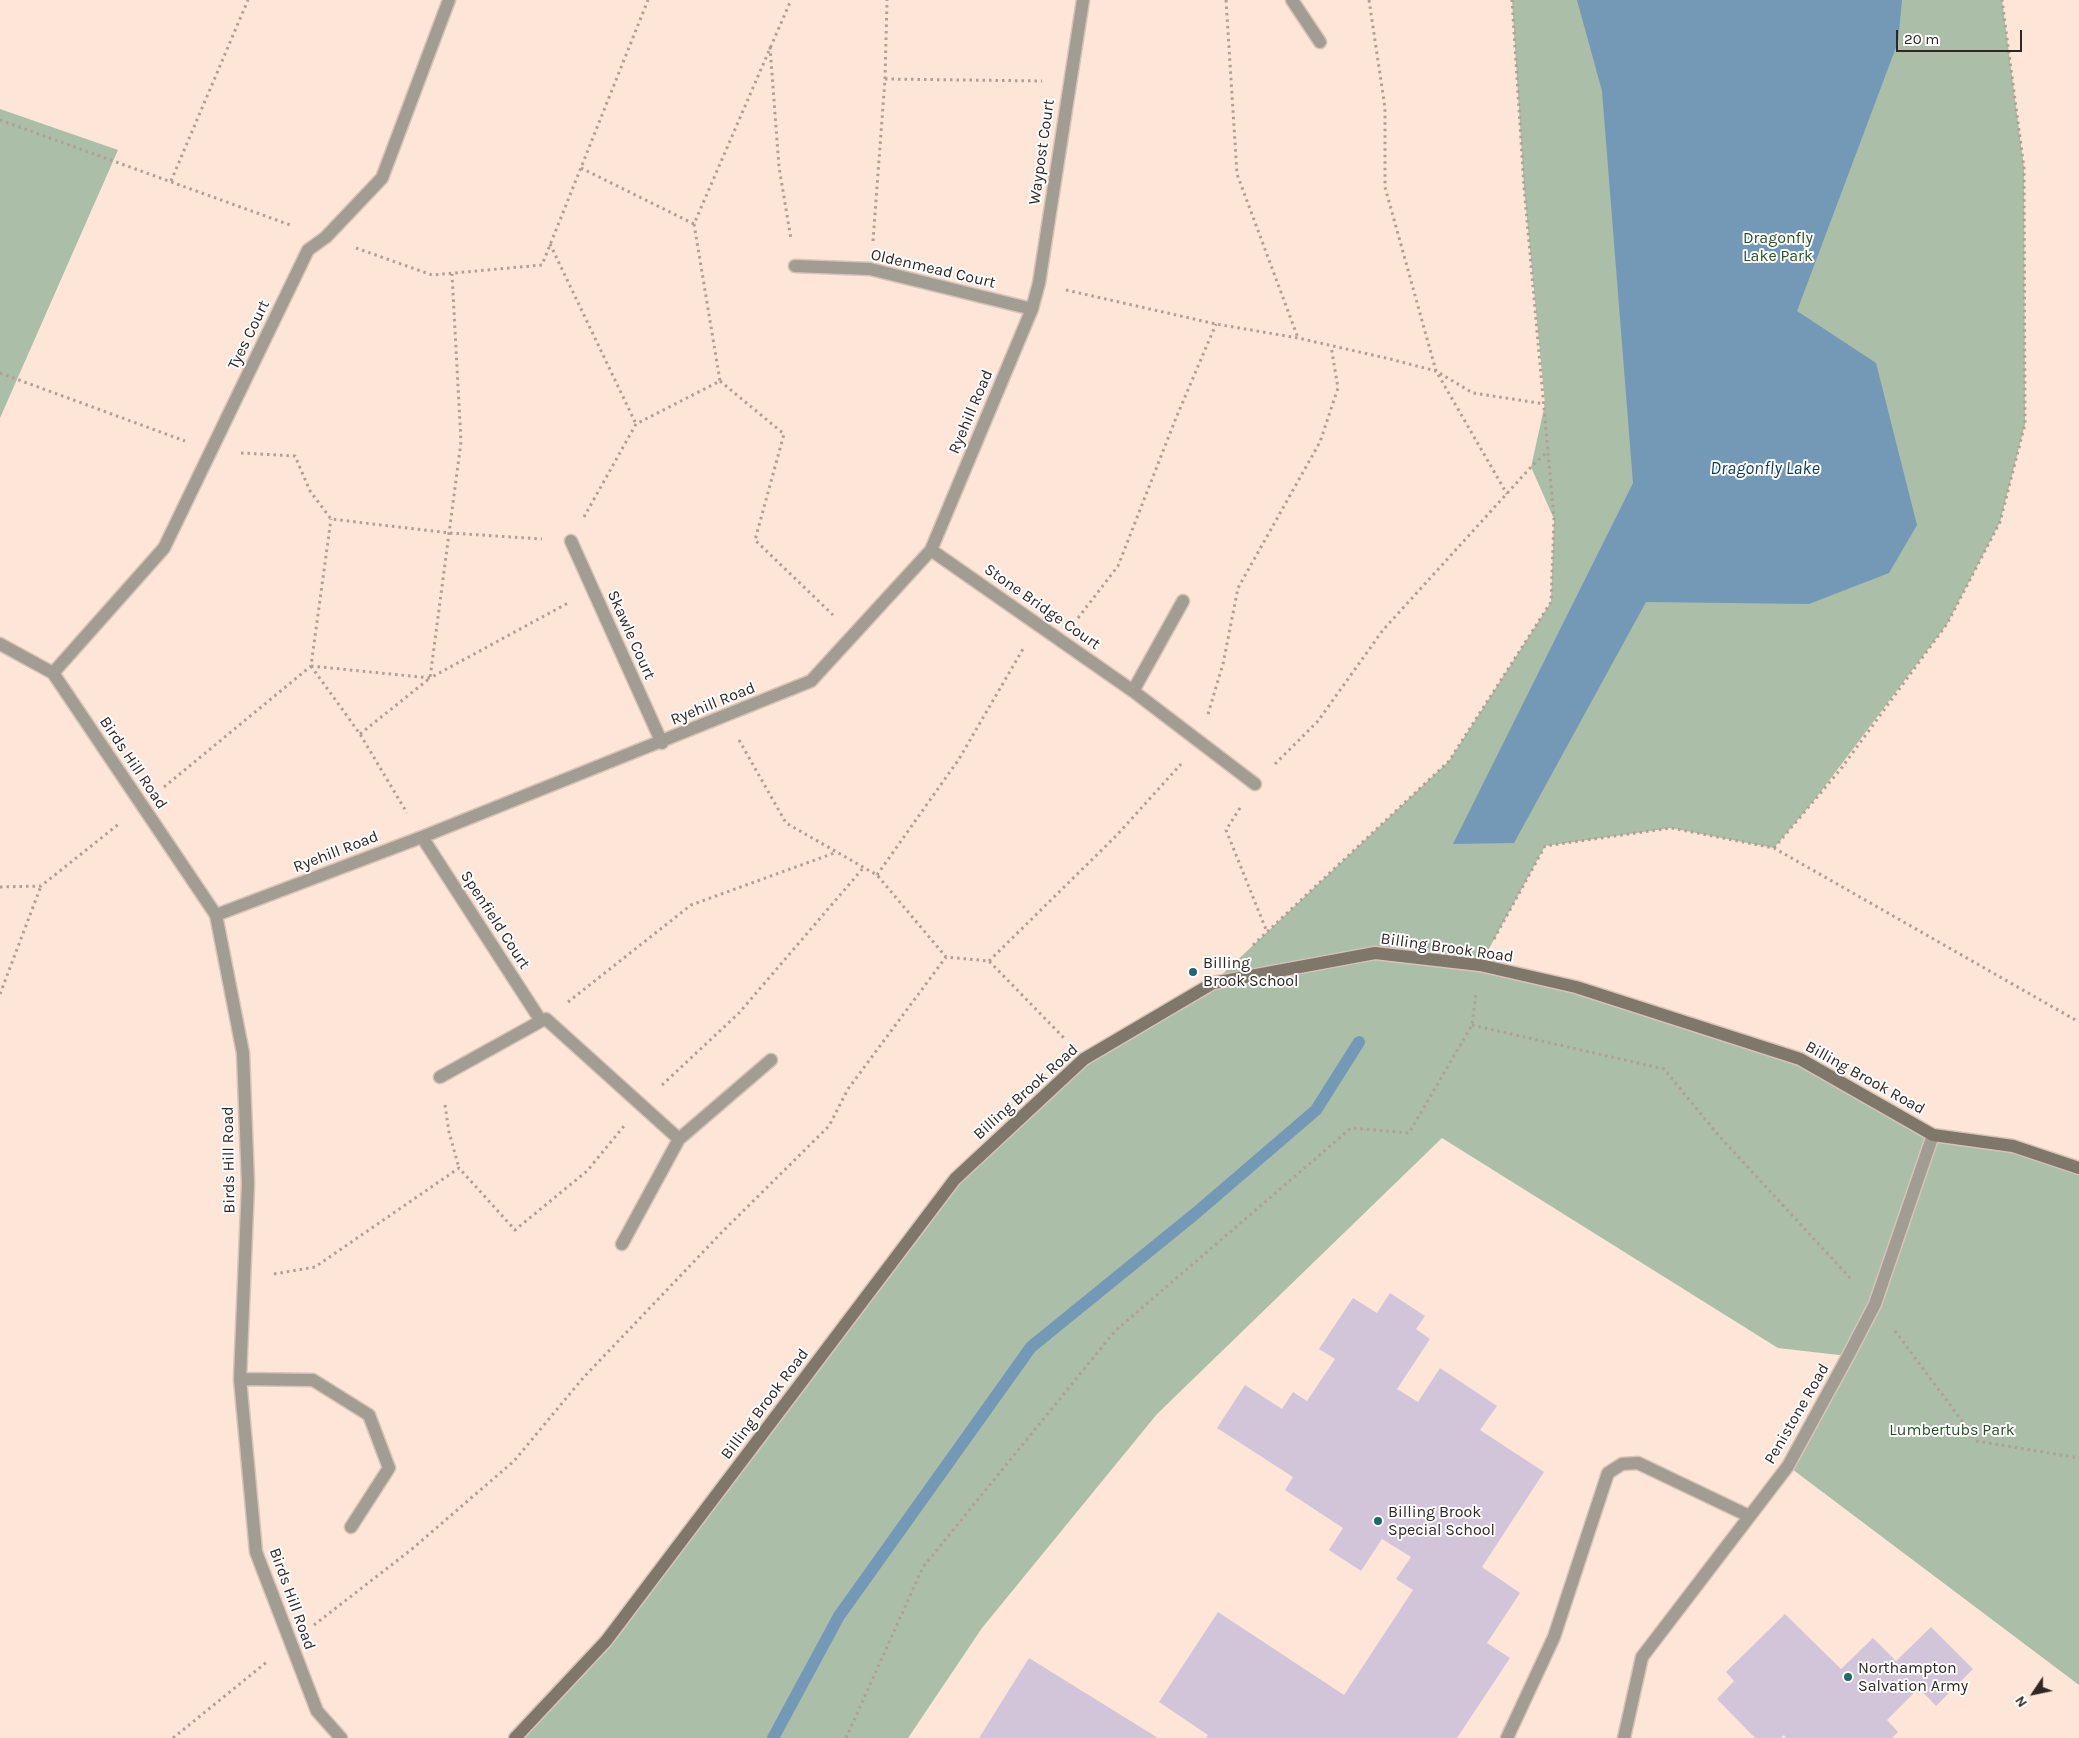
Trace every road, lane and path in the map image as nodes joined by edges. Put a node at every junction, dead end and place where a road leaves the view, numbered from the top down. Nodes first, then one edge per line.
1 (248, 0) edge
2 (449, 0) edge
3 (791, 0) edge
4 (888, 0) edge
5 (1083, 0) edge
6 (1226, 0) edge
7 (1292, 0) edge
8 (1369, 0) edge
9 (1512, 0) edge
10 (2002, 0) edge
11 (1320, 42) dead end
12 (770, 46) junction
13 (885, 79) junction
14 (1068, 82) junction
15 (581, 168) dead end
16 (171, 182) dead end
17 (694, 224) junction
18 (550, 244) dead end
19 (795, 266) joint
20 (870, 269) junction
21 (452, 274) dead end
22 (1039, 283) junction
23 (1032, 309) junction
24 (1216, 324) junction
25 (1298, 338) junction
26 (1331, 346) junction
27 (1436, 371) junction
28 (0, 373) edge
29 (720, 381) junction
30 (1545, 404) junction
31 (636, 424) junction
32 (212, 450) junction
33 (1549, 451) junction
34 (1507, 494) junction
35 (332, 519) junction
36 (450, 533) junction
37 (571, 541) junction
38 (931, 550) junction
39 (593, 589) junction
40 (1183, 601) dead end
41 (1038, 625) junction
42 (854, 634) junction
43 (1061, 640) junction
44 (0, 644) edge
45 (311, 666) junction
46 (53, 673) junction
47 (430, 678) junction
48 (1133, 691) junction
49 (725, 716) junction
50 (360, 734) junction
51 (1200, 742) junction
52 (662, 743) junction
53 (1255, 784) junction
54 (142, 805) junction
55 (422, 837) junction
56 (1774, 848) junction
57 (838, 852) junction
58 (864, 867) junction
59 (877, 875) junction
60 (41, 886) junction
61 (0, 887) edge
62 (216, 915) junction
63 (1267, 932) junction
64 (946, 957) junction
65 (989, 961) junction
66 (1480, 965) junction
67 (1213, 983) junction
68 (0, 994) edge
69 (543, 1020) junction
70 (2079, 1022) edge
71 (1472, 1025) junction
72 (1084, 1059) junction
73 (771, 1060) dead end
74 (440, 1078) joint
75 (642, 1105) junction
76 (1933, 1135) junction
77 (679, 1138) junction
78 (459, 1168) junction
79 (2079, 1168) edge
80 (622, 1244) dead end
81 (244, 1280) junction
82 (1875, 1304) junction
83 (240, 1379) junction
84 (2079, 1458) edge
85 (1749, 1516) junction
86 (351, 1527) dead end
87 (291, 1643) junction
88 (173, 1738) edge
89 (342, 1738) edge
90 (515, 1738) edge
91 (846, 1738) edge
92 (1506, 1738) edge
93 (1624, 1738) edge

1 - 16 path
2 - 32 street, Tyes Court
3 - 12 path
4 - 13 path
5 - 14 street, Waypost Court
6 - 25 path
7 - 11 street
8 - 27 path
9 - 30 path
10 - 56 path
12 - 17 path
12 - 19 path
13 - 14 path
13 - 20 path
14 - 22 street, Waypost Court
15 - 17 path
17 - 29 path
18 - 31 path
19 - 20 street, Oldenmead Court
20 - 23 street, Oldenmead Court
21 - 36 path
22 - 23 street, Waypost Court
22 - 24 path
23 - 38 street, Ryehill Road
24 - 25 path
24 - 43 path
25 - 26 path
26 - 27 path
26 - 51 path
27 - 30 path
27 - 34 path
28 - 32 path
29 - 31 path
29 - 42 path
30 - 33 path
31 - 37 path
32 - 35 path
32 - 46 street, Tyes Court
33 - 34 path
33 - 63 path
34 - 53 path
35 - 36 path
35 - 45 path
36 - 37 path
36 - 47 path
37 - 39 street, Skawle Court
38 - 41 street, Stone Bridge Court
38 - 42 street, Ryehill Road
39 - 47 path
39 - 52 street, Skawle Court
40 - 48 street
41 - 43 street, Stone Bridge Court
41 - 59 path
42 - 49 street, Ryehill Road
43 - 48 street, Stone Bridge Court
44 - 46 street, Birds Hill Road
45 - 47 path
45 - 50 path
45 - 54 path
46 - 54 street, Birds Hill Road
47 - 50 path
48 - 51 street, Stone Bridge Court
49 - 52 street, Ryehill Road
49 - 57 path
50 - 55 path
51 - 53 street, Stone Bridge Court
51 - 65 path
52 - 55 street, Ryehill Road
53 - 63 path
54 - 60 path
54 - 62 street, Birds Hill Road
55 - 62 street, Ryehill Road
55 - 69 street, Spenfield Court
56 - 66 path
56 - 70 path
57 - 58 path
57 - 69 path
58 - 59 path
58 - 75 path
59 - 64 path
60 - 61 path
60 - 68 path
62 - 81 street, Birds Hill Road
63 - 67 path
64 - 65 path
64 - 87 path
65 - 72 path
66 - 67 street, Billing Brook Road
66 - 71 path
66 - 76 street, Billing Brook Road
67 - 72 street, Billing Brook Road
69 - 74 street
69 - 75 street, Spenfield Court
71 - 82 path
71 - 91 path
72 - 90 street, Billing Brook Road
73 - 77 street
74 - 78 path
75 - 77 street, Spenfield Court
75 - 78 path
76 - 79 street, Billing Brook Road
76 - 82 street, Penistone Road
77 - 80 street
78 - 81 path
81 - 83 street, Birds Hill Road
82 - 84 path
82 - 85 street, Penistone Road
83 - 86 street
83 - 87 street, Birds Hill Road
85 - 92 street
85 - 93 street, Penistone Road
87 - 88 path
87 - 89 street, Birds Hill Road

